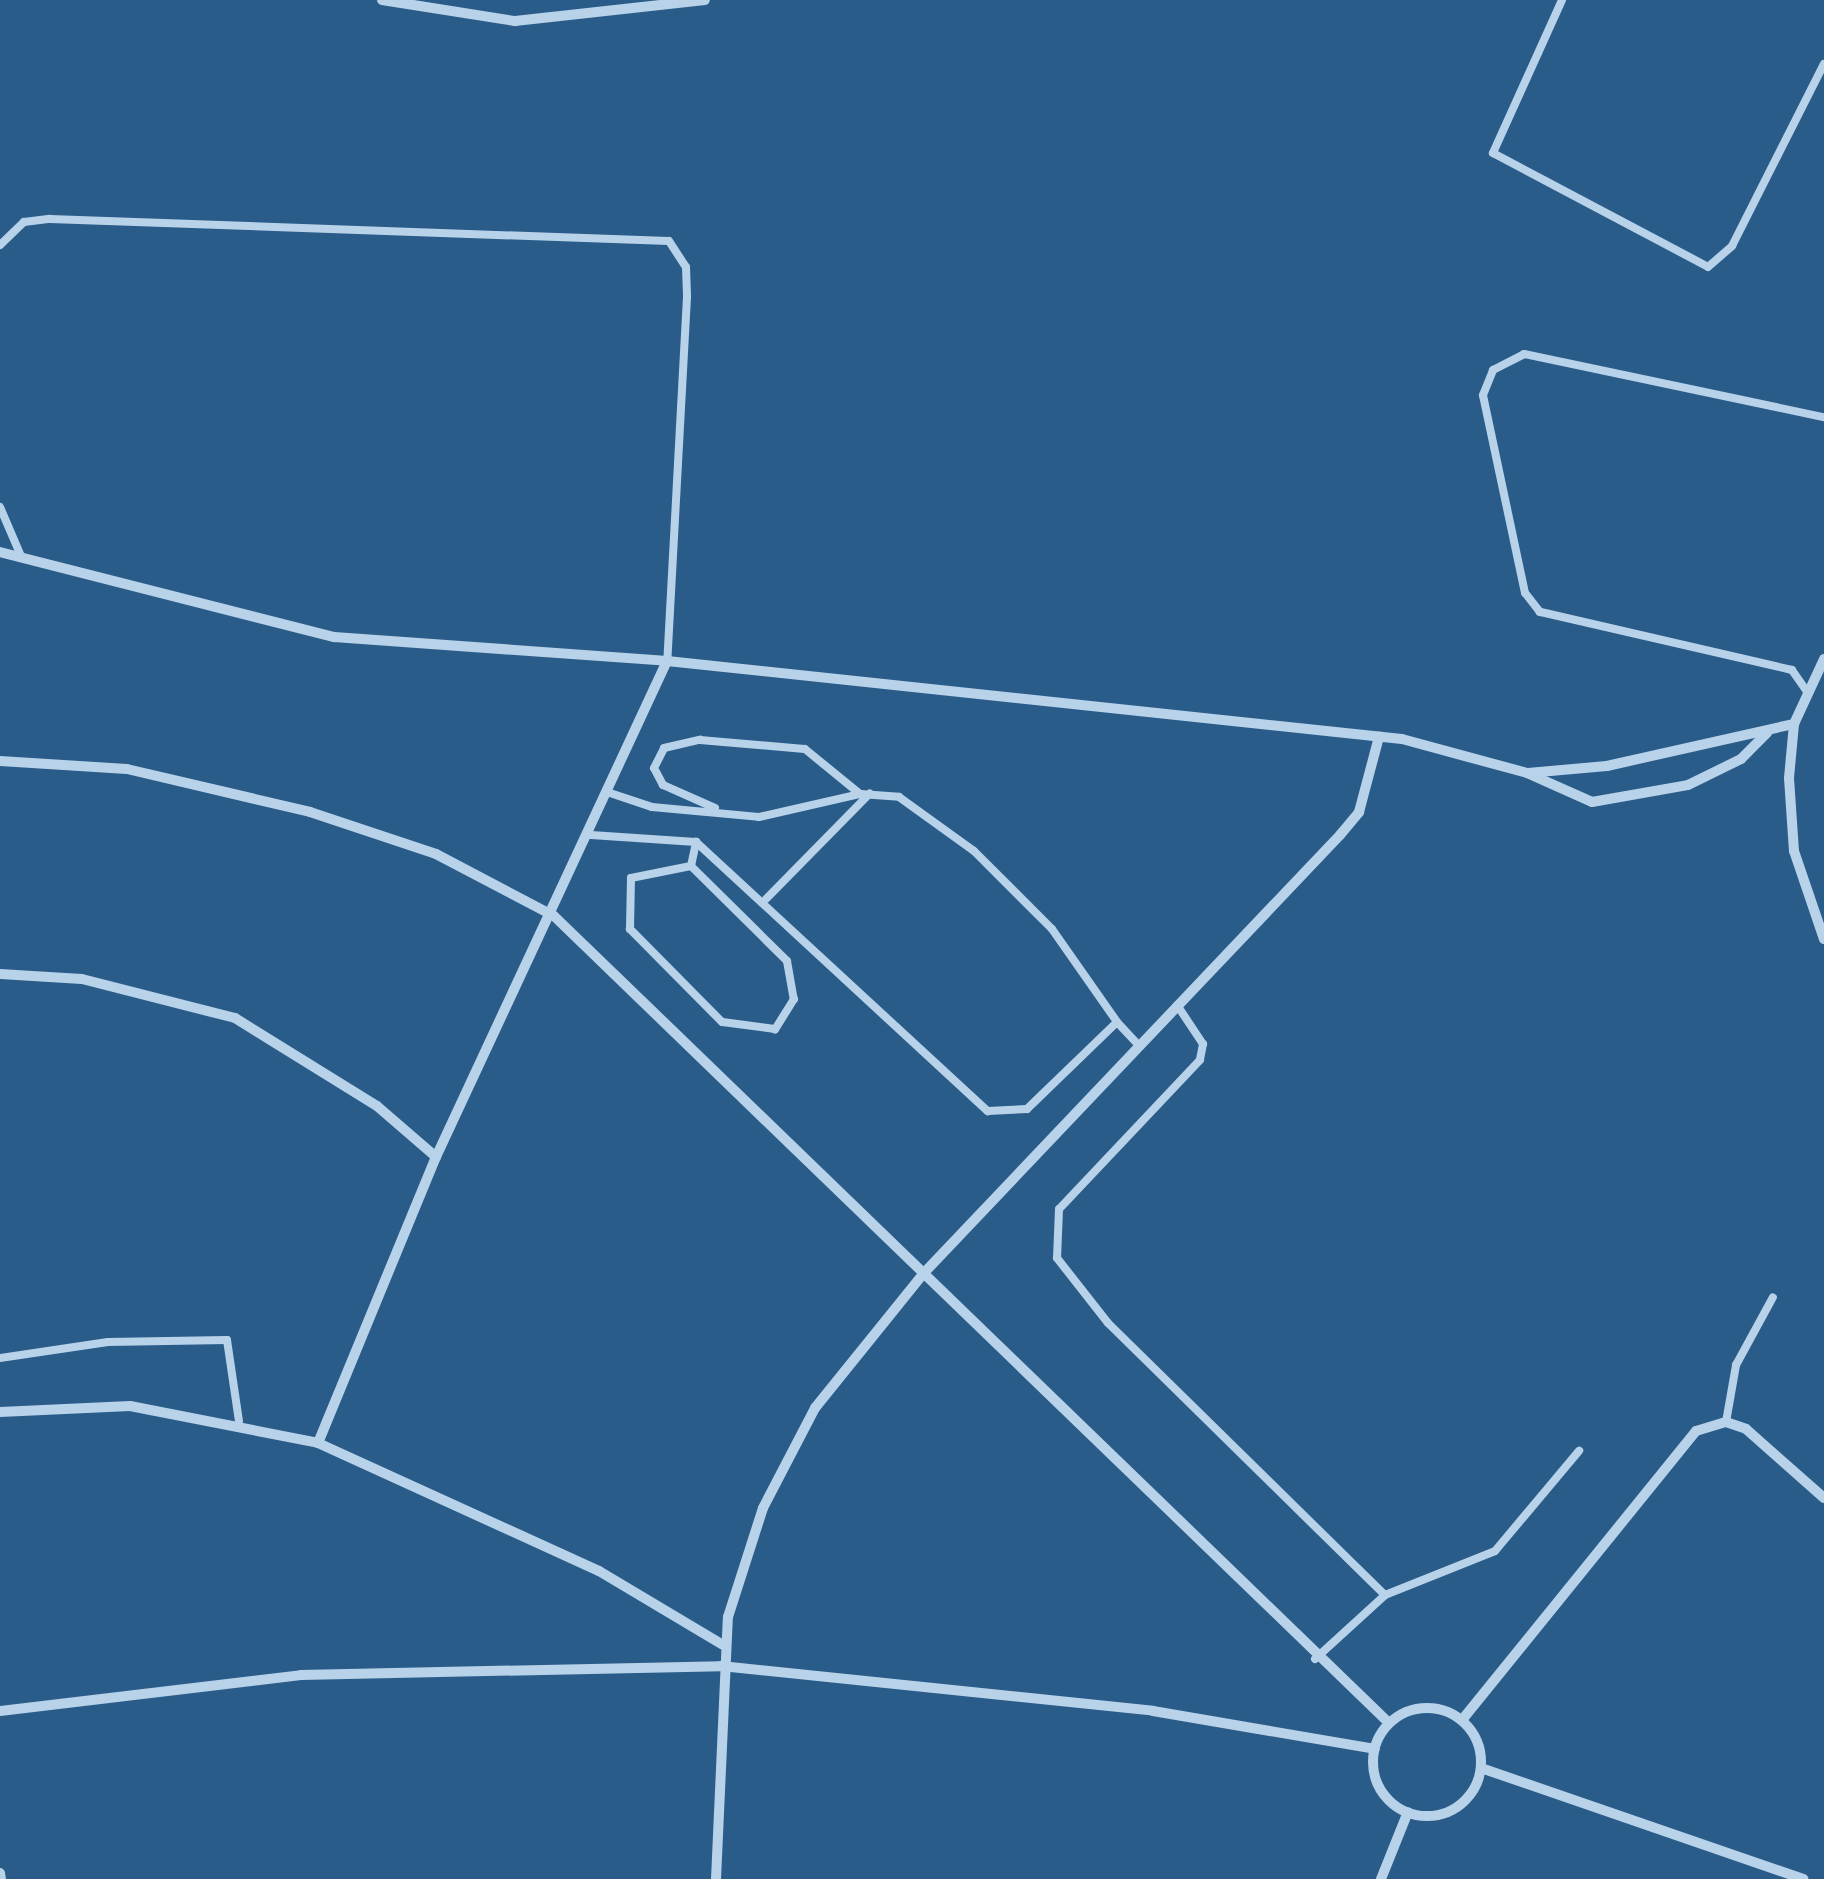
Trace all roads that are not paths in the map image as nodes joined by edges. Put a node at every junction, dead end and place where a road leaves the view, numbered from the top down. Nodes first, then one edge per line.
1 (382, 0) edge
2 (705, 0) edge
3 (1562, 0) edge
4 (1824, 64) edge
5 (0, 246) edge
6 (1824, 417) edge
7 (0, 507) edge
8 (0, 552) edge
9 (21, 556) junction
10 (1824, 660) edge
11 (667, 661) junction
12 (1808, 693) junction
13 (1794, 724) junction
14 (1768, 733) junction
15 (1379, 736) junction
16 (0, 761) edge
17 (1527, 773) junction
18 (608, 792) junction
19 (865, 794) junction
20 (719, 810) junction
21 (590, 835) junction
22 (696, 842) junction
23 (691, 866) junction
24 (766, 900) junction
25 (554, 916) junction
26 (1824, 939) edge
27 (0, 974) edge
28 (1177, 1005) junction
29 (1117, 1022) junction
30 (1139, 1046) junction
31 (436, 1157) junction
32 (922, 1274) junction
33 (1773, 1296) dead end
34 (0, 1358) edge
35 (0, 1412) edge
36 (238, 1421) junction
37 (1726, 1422) junction
38 (318, 1442) junction
39 (1579, 1451) dead end
40 (1824, 1498) edge
41 (1385, 1596) junction
42 (723, 1645) junction
43 (1315, 1659) junction
44 (721, 1666) junction
45 (0, 1712) edge
46 (1462, 1720) junction
47 (1390, 1723) junction
48 (1374, 1750) junction
49 (1481, 1768) junction
50 (1408, 1812) junction
51 (716, 1879) edge
52 (1381, 1879) edge
53 (1803, 1879) edge

1 - 2 street
3 - 4 lane
5 - 11 lane
6 - 12 lane
7 - 9 lane
8 - 9 street
9 - 11 street
10 - 12 street
11 - 15 street
11 - 18 street
12 - 13 street
13 - 14 street
13 - 26 street
14 - 17 street
14 - 17 street
15 - 17 street
15 - 28 street
16 - 25 street
18 - 20 lane
18 - 21 street
19 - 20 lane
19 - 20 lane
19 - 24 lane
19 - 29 lane
21 - 22 lane
21 - 25 street
22 - 23 lane
22 - 24 lane
23 - 23 lane
24 - 29 lane
25 - 31 street
25 - 32 street
27 - 31 street
28 - 30 street
28 - 41 lane
29 - 30 lane
30 - 32 street
31 - 38 street
32 - 42 street
32 - 43 street
33 - 37 lane
34 - 36 lane
35 - 36 street
36 - 38 street
37 - 40 street
37 - 46 street
38 - 42 street
39 - 41 lane
41 - 43 lane
42 - 44 street
43 - 47 street
44 - 45 street
44 - 48 street
44 - 51 street
46 - 47 street
46 - 49 street
47 - 48 street
48 - 50 street
49 - 50 street
49 - 53 street
50 - 52 street

